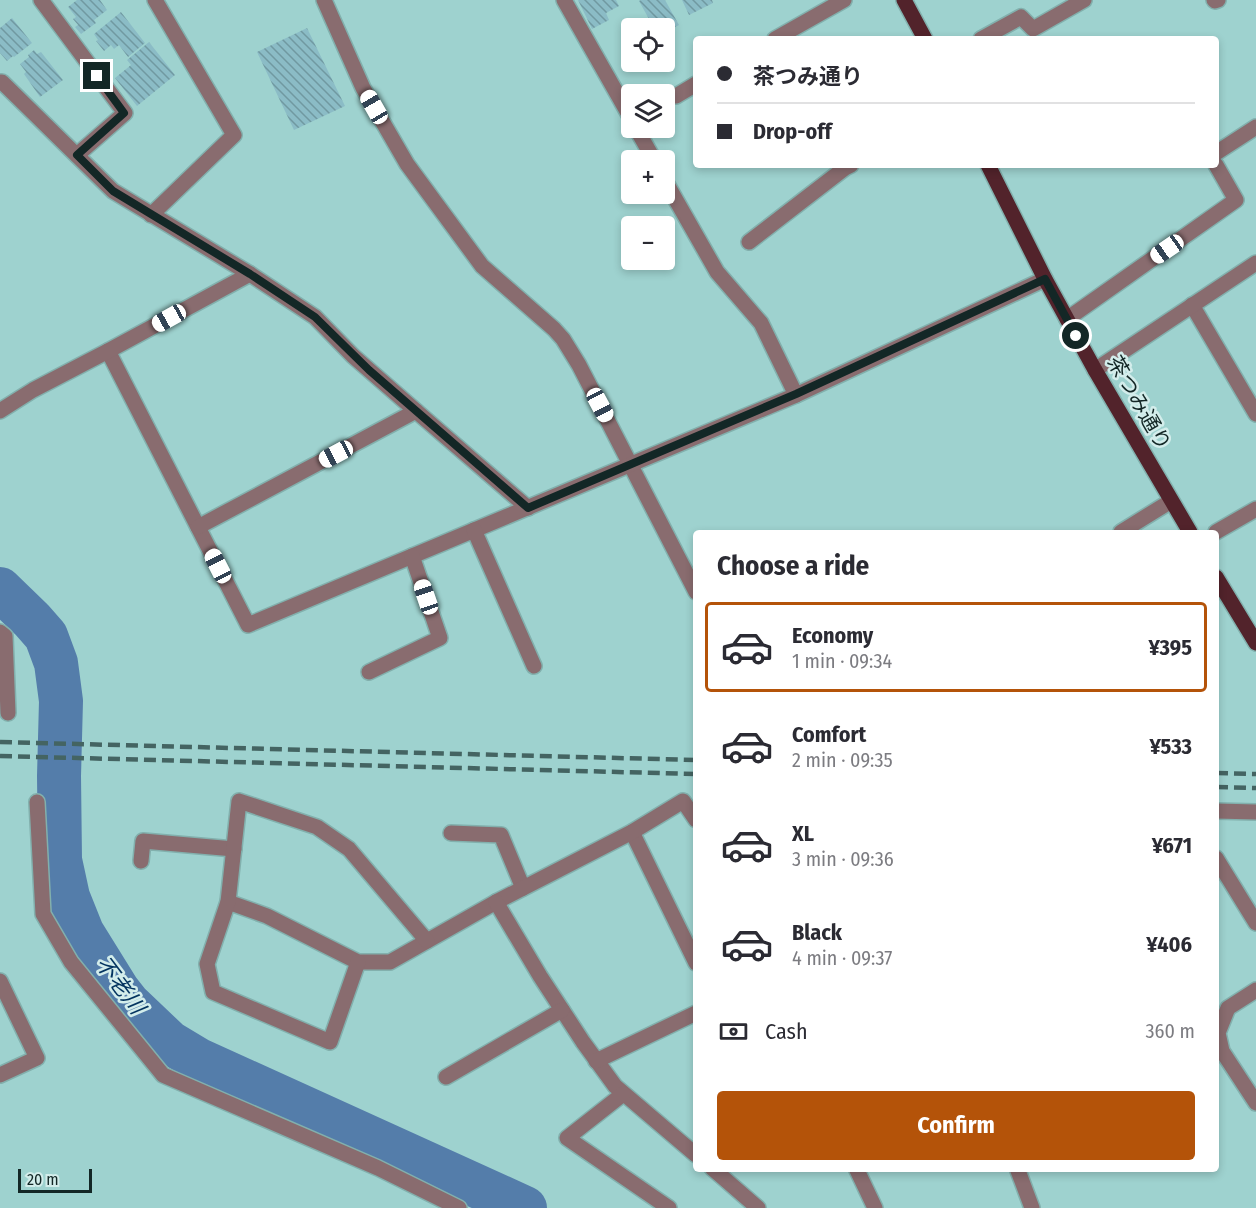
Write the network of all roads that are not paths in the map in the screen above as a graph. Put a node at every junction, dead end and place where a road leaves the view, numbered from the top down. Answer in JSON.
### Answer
{"nodes":[{"id":1,"x":41,"y":0,"type":"edge"},
{"id":2,"x":155,"y":0,"type":"edge"},
{"id":3,"x":324,"y":0,"type":"edge"},
{"id":4,"x":564,"y":0,"type":"edge"},
{"id":5,"x":844,"y":0,"type":"edge"},
{"id":6,"x":904,"y":0,"type":"edge"},
{"id":7,"x":1084,"y":0,"type":"edge"},
{"id":8,"x":780,"y":36,"type":"edge"},
{"id":9,"x":922,"y":36,"type":"edge"},
{"id":10,"x":986,"y":36,"type":"edge"},
{"id":11,"x":0,"y":82,"type":"edge"},
{"id":12,"x":693,"y":86,"type":"edge"},
{"id":13,"x":676,"y":96,"type":"dead end"},
{"id":14,"x":621,"y":101,"type":"edge"},
{"id":15,"x":1256,"y":127,"type":"edge"},
{"id":16,"x":1219,"y":151,"type":"edge"},
{"id":17,"x":77,"y":155,"type":"junction"},
{"id":18,"x":845,"y":168,"type":"edge"},
{"id":19,"x":990,"y":168,"type":"edge"},
{"id":20,"x":1218,"y":168,"type":"edge"},
{"id":21,"x":675,"y":198,"type":"edge"},
{"id":22,"x":151,"y":214,"type":"junction"},
{"id":23,"x":749,"y":242,"type":"dead end"},
{"id":24,"x":1256,"y":263,"type":"edge"},
{"id":25,"x":250,"y":274,"type":"junction"},
{"id":26,"x":1045,"y":279,"type":"junction"},
{"id":27,"x":1192,"y":305,"type":"junction"},
{"id":28,"x":1066,"y":319,"type":"junction"},
{"id":29,"x":108,"y":351,"type":"junction"},
{"id":30,"x":1095,"y":370,"type":"junction"},
{"id":31,"x":1250,"y":388,"type":"edge"},
{"id":32,"x":796,"y":394,"type":"junction"},
{"id":33,"x":0,"y":411,"type":"edge"},
{"id":34,"x":416,"y":411,"type":"junction"},
{"id":35,"x":1256,"y":414,"type":"edge"},
{"id":36,"x":631,"y":464,"type":"junction"},
{"id":37,"x":1171,"y":501,"type":"junction"},
{"id":38,"x":528,"y":508,"type":"junction"},
{"id":39,"x":1256,"y":509,"type":"edge"},
{"id":40,"x":198,"y":527,"type":"junction"},
{"id":41,"x":474,"y":530,"type":"junction"},
{"id":42,"x":1124,"y":530,"type":"edge"},
{"id":43,"x":1189,"y":530,"type":"edge"},
{"id":44,"x":1219,"y":530,"type":"edge"},
{"id":45,"x":412,"y":556,"type":"junction"},
{"id":46,"x":1219,"y":582,"type":"edge"},
{"id":47,"x":693,"y":586,"type":"edge"},
{"id":48,"x":0,"y":632,"type":"edge"},
{"id":49,"x":1256,"y":643,"type":"edge"},
{"id":50,"x":534,"y":666,"type":"dead end"},
{"id":51,"x":369,"y":672,"type":"dead end"},
{"id":52,"x":8,"y":713,"type":"dead end"},
{"id":53,"x":38,"y":802,"type":"dead end"},
{"id":54,"x":1219,"y":811,"type":"edge"},
{"id":55,"x":1256,"y":812,"type":"edge"},
{"id":56,"x":693,"y":816,"type":"edge"},
{"id":57,"x":632,"y":831,"type":"junction"},
{"id":58,"x":451,"y":833,"type":"dead end"},
{"id":59,"x":234,"y":849,"type":"junction"},
{"id":60,"x":141,"y":861,"type":"dead end"},
{"id":61,"x":1219,"y":863,"type":"edge"},
{"id":62,"x":524,"y":888,"type":"junction"},
{"id":63,"x":228,"y":902,"type":"junction"},
{"id":64,"x":496,"y":902,"type":"junction"},
{"id":65,"x":1256,"y":923,"type":"edge"},
{"id":66,"x":427,"y":941,"type":"junction"},
{"id":67,"x":693,"y":957,"type":"edge"},
{"id":68,"x":358,"y":962,"type":"junction"},
{"id":69,"x":0,"y":981,"type":"edge"},
{"id":70,"x":1256,"y":990,"type":"edge"},
{"id":71,"x":562,"y":1010,"type":"junction"},
{"id":72,"x":693,"y":1013,"type":"edge"},
{"id":73,"x":1219,"y":1030,"type":"edge"},
{"id":74,"x":1219,"y":1038,"type":"edge"},
{"id":75,"x":596,"y":1061,"type":"junction"},
{"id":76,"x":0,"y":1075,"type":"edge"},
{"id":77,"x":446,"y":1077,"type":"dead end"},
{"id":78,"x":623,"y":1094,"type":"junction"},
{"id":79,"x":1256,"y":1103,"type":"edge"},
{"id":80,"x":693,"y":1152,"type":"edge"},
{"id":81,"x":717,"y":1172,"type":"edge"},
{"id":82,"x":858,"y":1172,"type":"edge"},
{"id":83,"x":1018,"y":1172,"type":"edge"},
{"id":84,"x":459,"y":1208,"type":"edge"},
{"id":85,"x":669,"y":1208,"type":"edge"},
{"id":86,"x":758,"y":1208,"type":"edge"},
{"id":87,"x":875,"y":1208,"type":"edge"},
{"id":88,"x":1032,"y":1208,"type":"edge"}],
"edges":[{"from":1,"to":17,"type":"street"},
{"from":2,"to":22,"type":"street"},
{"from":3,"to":36,"type":"street"},
{"from":4,"to":14,"type":"street"},
{"from":5,"to":8,"type":"street"},
{"from":6,"to":9,"type":"main road"},
{"from":7,"to":10,"type":"street"},
{"from":11,"to":17,"type":"street"},
{"from":12,"to":13,"type":"street"},
{"from":15,"to":16,"type":"street"},
{"from":17,"to":22,"type":"street"},
{"from":18,"to":23,"type":"street"},
{"from":19,"to":26,"type":"main road","name":"茶つみ通り"},
{"from":20,"to":28,"type":"street"},
{"from":21,"to":32,"type":"street"},
{"from":22,"to":25,"type":"street"},
{"from":24,"to":27,"type":"street"},
{"from":25,"to":29,"type":"street"},
{"from":25,"to":34,"type":"street"},
{"from":26,"to":28,"type":"main road","name":"茶つみ通り"},
{"from":26,"to":32,"type":"street"},
{"from":27,"to":30,"type":"street"},
{"from":27,"to":31,"type":"street"},
{"from":28,"to":30,"type":"main road","name":"茶つみ通り"},
{"from":29,"to":33,"type":"street"},
{"from":29,"to":40,"type":"street"},
{"from":30,"to":37,"type":"main road","name":"茶つみ通り"},
{"from":31,"to":35,"type":"street"},
{"from":32,"to":36,"type":"street"},
{"from":34,"to":38,"type":"street"},
{"from":34,"to":40,"type":"street"},
{"from":36,"to":38,"type":"street"},
{"from":36,"to":47,"type":"street"},
{"from":37,"to":42,"type":"street"},
{"from":37,"to":43,"type":"main road","name":"茶つみ通り"},
{"from":38,"to":41,"type":"street"},
{"from":39,"to":44,"type":"street"},
{"from":40,"to":45,"type":"street"},
{"from":41,"to":45,"type":"street"},
{"from":41,"to":50,"type":"street"},
{"from":45,"to":51,"type":"street"},
{"from":46,"to":49,"type":"main road"},
{"from":48,"to":52,"type":"street"},
{"from":53,"to":84,"type":"street"},
{"from":54,"to":55,"type":"street"},
{"from":56,"to":57,"type":"street"},
{"from":57,"to":62,"type":"street"},
{"from":57,"to":67,"type":"street"},
{"from":58,"to":62,"type":"street"},
{"from":59,"to":60,"type":"street"},
{"from":59,"to":63,"type":"street"},
{"from":59,"to":66,"type":"street"},
{"from":61,"to":65,"type":"street"},
{"from":62,"to":64,"type":"street"},
{"from":63,"to":68,"type":"street"},
{"from":63,"to":68,"type":"street"},
{"from":64,"to":66,"type":"street"},
{"from":64,"to":71,"type":"street"},
{"from":66,"to":68,"type":"street"},
{"from":69,"to":76,"type":"street"},
{"from":70,"to":73,"type":"street"},
{"from":71,"to":75,"type":"street"},
{"from":71,"to":77,"type":"street"},
{"from":72,"to":75,"type":"street"},
{"from":74,"to":79,"type":"street"},
{"from":75,"to":78,"type":"street"},
{"from":78,"to":80,"type":"street"},
{"from":78,"to":85,"type":"street"},
{"from":81,"to":86,"type":"street"},
{"from":82,"to":87,"type":"street"},
{"from":83,"to":88,"type":"street"}]}
